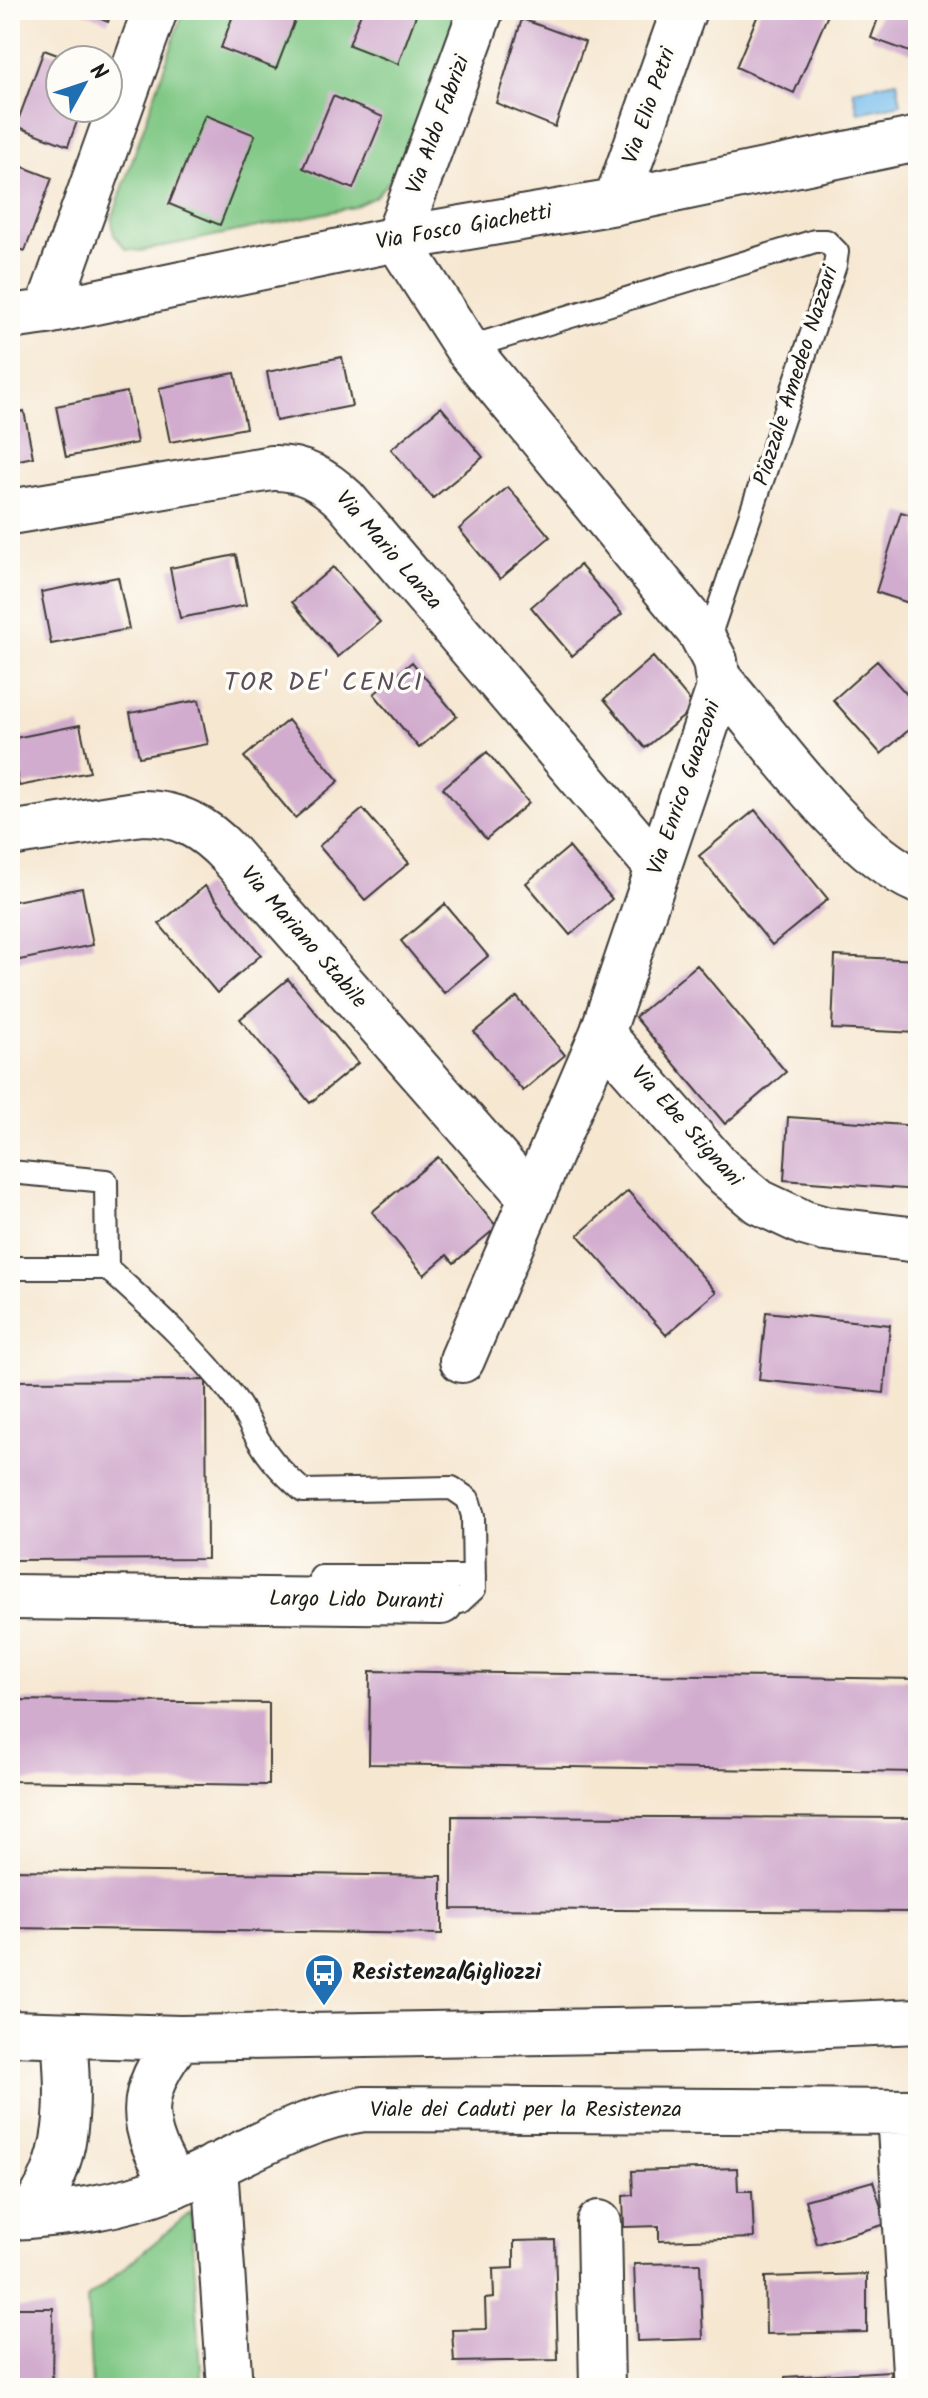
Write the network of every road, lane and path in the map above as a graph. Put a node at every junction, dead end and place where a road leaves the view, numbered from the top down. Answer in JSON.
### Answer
{"nodes":[{"id":1,"x":155,"y":10,"type":"edge"},
{"id":2,"x":481,"y":10,"type":"edge"},
{"id":3,"x":684,"y":10,"type":"edge"},
{"id":4,"x":918,"y":139,"type":"edge"},
{"id":5,"x":616,"y":202,"type":"junction"},
{"id":6,"x":397,"y":239,"type":"junction"},
{"id":7,"x":28,"y":314,"type":"edge"},
{"id":8,"x":467,"y":348,"type":"junction"},
{"id":9,"x":10,"y":512,"type":"edge"},
{"id":10,"x":713,"y":661,"type":"junction"},
{"id":11,"x":10,"y":834,"type":"edge"},
{"id":12,"x":657,"y":867,"type":"junction"},
{"id":13,"x":918,"y":881,"type":"edge"},
{"id":14,"x":602,"y":1034,"type":"junction"},
{"id":15,"x":10,"y":1172,"type":"edge"},
{"id":16,"x":531,"y":1198,"type":"junction"},
{"id":17,"x":918,"y":1240,"type":"edge"},
{"id":18,"x":10,"y":1268,"type":"edge"},
{"id":19,"x":107,"y":1268,"type":"junction"},
{"id":20,"x":462,"y":1360,"type":"dead end"},
{"id":21,"x":321,"y":1577,"type":"dead end"},
{"id":22,"x":457,"y":1590,"type":"junction"},
{"id":23,"x":10,"y":1597,"type":"edge"},
{"id":24,"x":918,"y":2021,"type":"edge"},
{"id":25,"x":10,"y":2033,"type":"edge"},
{"id":26,"x":64,"y":2035,"type":"junction"},
{"id":27,"x":180,"y":2038,"type":"junction"},
{"id":28,"x":909,"y":2113,"type":"edge"},
{"id":29,"x":215,"y":2166,"type":"junction"},
{"id":30,"x":175,"y":2185,"type":"junction"},
{"id":31,"x":19,"y":2216,"type":"edge"},
{"id":32,"x":599,"y":2223,"type":"dead end"},
{"id":33,"x":229,"y":2375,"type":"edge"},
{"id":34,"x":602,"y":2388,"type":"edge"},
{"id":35,"x":916,"y":2388,"type":"edge"}],
"edges":[{"from":1,"to":7,"type":"street"},
{"from":2,"to":6,"type":"street","name":"Via Aldo Fabrizi"},
{"from":3,"to":5,"type":"street","name":"Via Elio Petri"},
{"from":4,"to":5,"type":"street","name":"Via Fosco Giachetti"},
{"from":5,"to":6,"type":"street","name":"Via Fosco Giachetti"},
{"from":6,"to":7,"type":"street","name":"Via Fosco Giachetti"},
{"from":6,"to":8,"type":"street"},
{"from":8,"to":10,"type":"street"},
{"from":8,"to":10,"type":"lane","name":"Piazzale Amedeo Nazzari"},
{"from":9,"to":12,"type":"street","name":"Via Mario Lanza"},
{"from":10,"to":12,"type":"street","name":"Via Enrico Guazzoni"},
{"from":10,"to":13,"type":"street"},
{"from":11,"to":16,"type":"street","name":"Via Mariano Stabile"},
{"from":12,"to":14,"type":"street","name":"Via Enrico Guazzoni"},
{"from":14,"to":16,"type":"street","name":"Via Enrico Guazzoni"},
{"from":14,"to":17,"type":"street","name":"Via Ebe Stignani"},
{"from":15,"to":19,"type":"lane"},
{"from":16,"to":20,"type":"street","name":"Via Enrico Guazzoni"},
{"from":18,"to":19,"type":"lane"},
{"from":19,"to":22,"type":"lane"},
{"from":21,"to":22,"type":"lane"},
{"from":22,"to":23,"type":"street","name":"Largo Lido Duranti"},
{"from":24,"to":27,"type":"street"},
{"from":25,"to":26,"type":"street"},
{"from":26,"to":27,"type":"street"},
{"from":26,"to":31,"type":"street"},
{"from":27,"to":30,"type":"street"},
{"from":28,"to":29,"type":"street","name":"Viale dei Caduti per la Resistenza"},
{"from":28,"to":35,"type":"street"},
{"from":29,"to":30,"type":"street","name":"Viale dei Caduti per la Resistenza"},
{"from":29,"to":33,"type":"street"},
{"from":30,"to":31,"type":"street","name":"Viale dei Caduti per la Resistenza"},
{"from":32,"to":34,"type":"street"}]}
